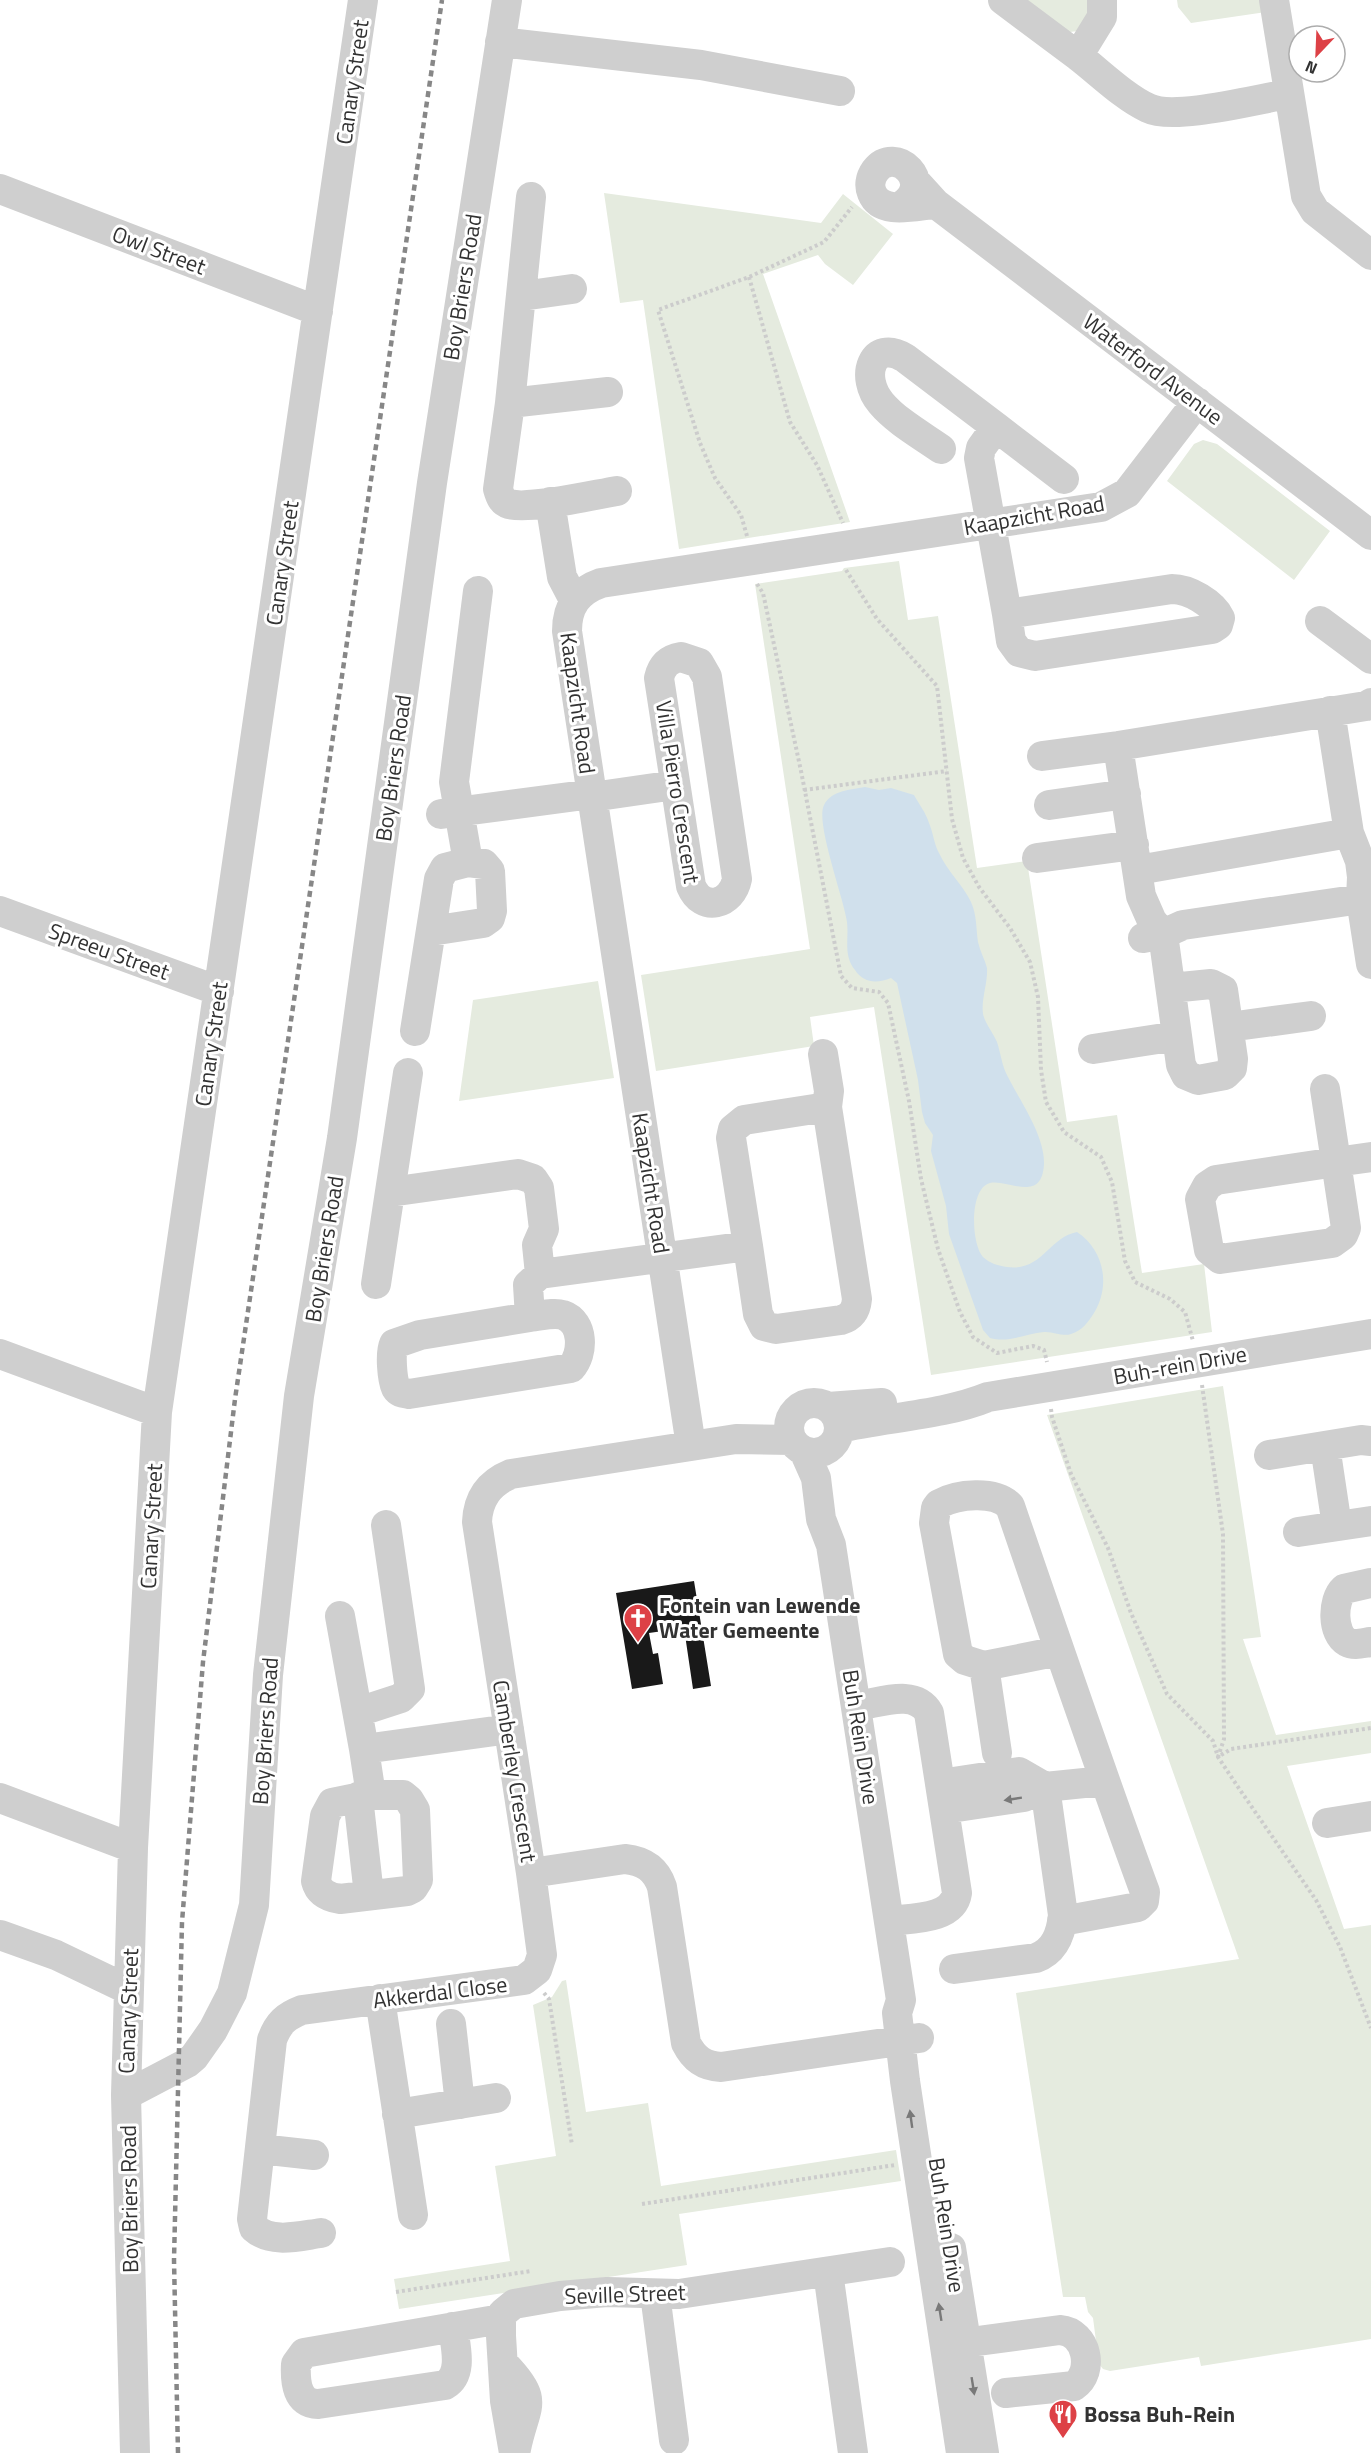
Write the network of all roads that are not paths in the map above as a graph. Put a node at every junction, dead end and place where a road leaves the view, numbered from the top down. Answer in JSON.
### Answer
{"nodes":[{"id":1,"x":507,"y":0,"type":"edge"},
{"id":2,"x":1003,"y":0,"type":"edge"},
{"id":3,"x":1102,"y":0,"type":"edge"},
{"id":4,"x":1274,"y":0,"type":"edge"},
{"id":5,"x":360,"y":1,"type":"edge"},
{"id":6,"x":501,"y":42,"type":"junction"},
{"id":7,"x":1078,"y":56,"type":"junction"},
{"id":8,"x":840,"y":91,"type":"dead end"},
{"id":9,"x":1288,"y":94,"type":"junction"},
{"id":10,"x":0,"y":189,"type":"edge"},
{"id":11,"x":908,"y":194,"type":"dead end"},
{"id":12,"x":531,"y":197,"type":"dead end"},
{"id":13,"x":1371,"y":255,"type":"edge"},
{"id":14,"x":572,"y":289,"type":"dead end"},
{"id":15,"x":522,"y":296,"type":"junction"},
{"id":16,"x":318,"y":311,"type":"junction"},
{"id":17,"x":608,"y":392,"type":"dead end"},
{"id":18,"x":1197,"y":402,"type":"junction"},
{"id":19,"x":510,"y":403,"type":"junction"},
{"id":20,"x":996,"y":427,"type":"junction"},
{"id":21,"x":941,"y":449,"type":"dead end"},
{"id":22,"x":1064,"y":479,"type":"dead end"},
{"id":23,"x":616,"y":491,"type":"dead end"},
{"id":24,"x":550,"y":502,"type":"junction"},
{"id":25,"x":992,"y":523,"type":"junction"},
{"id":26,"x":1371,"y":535,"type":"edge"},
{"id":27,"x":478,"y":591,"type":"dead end"},
{"id":28,"x":574,"y":600,"type":"junction"},
{"id":29,"x":1007,"y":614,"type":"junction"},
{"id":30,"x":1320,"y":621,"type":"dead end"},
{"id":31,"x":1371,"y":659,"type":"edge"},
{"id":32,"x":1371,"y":703,"type":"edge"},
{"id":33,"x":1330,"y":711,"type":"junction"},
{"id":34,"x":1118,"y":746,"type":"junction"},
{"id":35,"x":1042,"y":756,"type":"dead end"},
{"id":36,"x":675,"y":785,"type":"junction"},
{"id":37,"x":1126,"y":794,"type":"junction"},
{"id":38,"x":592,"y":796,"type":"junction"},
{"id":39,"x":1049,"y":805,"type":"dead end"},
{"id":40,"x":450,"y":813,"type":"junction"},
{"id":41,"x":1349,"y":833,"type":"junction"},
{"id":42,"x":1037,"y":858,"type":"dead end"},
{"id":43,"x":1136,"y":858,"type":"junction"},
{"id":44,"x":468,"y":862,"type":"junction"},
{"id":45,"x":1361,"y":899,"type":"junction"},
{"id":46,"x":0,"y":911,"type":"edge"},
{"id":47,"x":431,"y":931,"type":"junction"},
{"id":48,"x":1152,"y":936,"type":"junction"},
{"id":49,"x":1371,"y":964,"type":"edge"},
{"id":50,"x":1171,"y":988,"type":"junction"},
{"id":51,"x":219,"y":991,"type":"junction"},
{"id":52,"x":1311,"y":1016,"type":"dead end"},
{"id":53,"x":1229,"y":1028,"type":"junction"},
{"id":54,"x":416,"y":1031,"type":"dead end"},
{"id":55,"x":1177,"y":1036,"type":"junction"},
{"id":56,"x":1093,"y":1049,"type":"dead end"},
{"id":57,"x":823,"y":1054,"type":"dead end"},
{"id":58,"x":408,"y":1073,"type":"dead end"},
{"id":59,"x":1325,"y":1089,"type":"dead end"},
{"id":60,"x":827,"y":1107,"type":"junction"},
{"id":61,"x":1371,"y":1157,"type":"edge"},
{"id":62,"x":1336,"y":1162,"type":"junction"},
{"id":63,"x":390,"y":1192,"type":"junction"},
{"id":64,"x":747,"y":1246,"type":"junction"},
{"id":65,"x":662,"y":1257,"type":"junction"},
{"id":66,"x":540,"y":1274,"type":"junction"},
{"id":67,"x":376,"y":1284,"type":"dead end"},
{"id":68,"x":530,"y":1317,"type":"junction"},
{"id":69,"x":1371,"y":1334,"type":"edge"},
{"id":70,"x":0,"y":1354,"type":"edge"},
{"id":71,"x":157,"y":1412,"type":"junction"},
{"id":72,"x":833,"y":1426,"type":"junction"},
{"id":73,"x":796,"y":1436,"type":"junction"},
{"id":74,"x":1371,"y":1442,"type":"edge"},
{"id":75,"x":691,"y":1446,"type":"junction"},
{"id":76,"x":1325,"y":1446,"type":"junction"},
{"id":77,"x":1269,"y":1455,"type":"dead end"},
{"id":78,"x":1371,"y":1521,"type":"edge"},
{"id":79,"x":386,"y":1525,"type":"dead end"},
{"id":80,"x":1336,"y":1526,"type":"junction"},
{"id":81,"x":1298,"y":1532,"type":"dead end"},
{"id":82,"x":831,"y":1545,"type":"junction"},
{"id":83,"x":1371,"y":1582,"type":"edge"},
{"id":84,"x":340,"y":1616,"type":"dead end"},
{"id":85,"x":1371,"y":1642,"type":"edge"},
{"id":86,"x":1059,"y":1651,"type":"junction"},
{"id":87,"x":984,"y":1666,"type":"junction"},
{"id":88,"x":856,"y":1706,"type":"junction"},
{"id":89,"x":358,"y":1712,"type":"junction"},
{"id":90,"x":509,"y":1729,"type":"junction"},
{"id":91,"x":364,"y":1749,"type":"junction"},
{"id":92,"x":997,"y":1753,"type":"dead end"},
{"id":93,"x":1104,"y":1781,"type":"junction"},
{"id":94,"x":1045,"y":1787,"type":"junction"},
{"id":95,"x":364,"y":1796,"type":"junction"},
{"id":96,"x":942,"y":1797,"type":"junction"},
{"id":97,"x":0,"y":1798,"type":"edge"},
{"id":98,"x":1371,"y":1816,"type":"edge"},
{"id":99,"x":1327,"y":1823,"type":"dead end"},
{"id":100,"x":134,"y":1848,"type":"junction"},
{"id":101,"x":531,"y":1873,"type":"junction"},
{"id":102,"x":369,"y":1895,"type":"junction"},
{"id":103,"x":889,"y":1921,"type":"junction"},
{"id":104,"x":1062,"y":1921,"type":"junction"},
{"id":105,"x":0,"y":1935,"type":"edge"},
{"id":106,"x":954,"y":1969,"type":"dead end"},
{"id":107,"x":129,"y":1990,"type":"junction"},
{"id":108,"x":380,"y":1999,"type":"junction"},
{"id":109,"x":451,"y":2024,"type":"dead end"},
{"id":110,"x":909,"y":2039,"type":"junction"},
{"id":111,"x":126,"y":2095,"type":"junction"},
{"id":112,"x":496,"y":2098,"type":"dead end"},
{"id":113,"x":460,"y":2104,"type":"junction"},
{"id":114,"x":397,"y":2114,"type":"junction"},
{"id":115,"x":260,"y":2149,"type":"junction"},
{"id":116,"x":314,"y":2155,"type":"dead end"},
{"id":117,"x":931,"y":2190,"type":"junction"},
{"id":118,"x":412,"y":2216,"type":"dead end"},
{"id":119,"x":321,"y":2233,"type":"dead end"},
{"id":120,"x":890,"y":2262,"type":"dead end"},
{"id":121,"x":828,"y":2272,"type":"junction"},
{"id":122,"x":655,"y":2294,"type":"junction"},
{"id":123,"x":501,"y":2319,"type":"junction"},
{"id":124,"x":453,"y":2327,"type":"junction"},
{"id":125,"x":956,"y":2344,"type":"junction"},
{"id":126,"x":1006,"y":2393,"type":"dead end"},
{"id":127,"x":674,"y":2440,"type":"dead end"},
{"id":128,"x":135,"y":2453,"type":"edge"},
{"id":129,"x":514,"y":2453,"type":"edge"},
{"id":130,"x":853,"y":2453,"type":"edge"},
{"id":131,"x":961,"y":2453,"type":"edge"},
{"id":132,"x":984,"y":2453,"type":"edge"}],
"edges":[{"from":1,"to":6,"type":"street","name":"Boy Briers Road"},
{"from":2,"to":7,"type":"street"},
{"from":3,"to":7,"type":"street"},
{"from":4,"to":9,"type":"street"},
{"from":5,"to":16,"type":"street","name":"Canary Street"},
{"from":6,"to":8,"type":"street"},
{"from":6,"to":111,"type":"street","name":"Boy Briers Road"},
{"from":7,"to":9,"type":"street"},
{"from":9,"to":13,"type":"street"},
{"from":10,"to":16,"type":"street","name":"Owl Street"},
{"from":11,"to":18,"type":"street","name":"Waterford Avenue"},
{"from":12,"to":15,"type":"street"},
{"from":14,"to":15,"type":"street"},
{"from":15,"to":19,"type":"street"},
{"from":16,"to":51,"type":"street","name":"Canary Street"},
{"from":17,"to":19,"type":"street"},
{"from":18,"to":25,"type":"street","name":"Kaapzicht Road"},
{"from":18,"to":26,"type":"street","name":"Waterford Avenue"},
{"from":19,"to":24,"type":"street"},
{"from":20,"to":21,"type":"street"},
{"from":20,"to":22,"type":"street"},
{"from":20,"to":25,"type":"street"},
{"from":23,"to":24,"type":"street"},
{"from":24,"to":28,"type":"street"},
{"from":25,"to":28,"type":"street","name":"Kaapzicht Road"},
{"from":25,"to":29,"type":"street"},
{"from":27,"to":40,"type":"street"},
{"from":28,"to":38,"type":"street","name":"Kaapzicht Road"},
{"from":29,"to":29,"type":"street"},
{"from":30,"to":31,"type":"street"},
{"from":32,"to":33,"type":"street"},
{"from":33,"to":34,"type":"street"},
{"from":33,"to":41,"type":"street"},
{"from":34,"to":35,"type":"street"},
{"from":34,"to":37,"type":"street"},
{"from":36,"to":36,"type":"street","name":"Villa Pierro Crescent"},
{"from":36,"to":38,"type":"street"},
{"from":37,"to":39,"type":"street"},
{"from":37,"to":43,"type":"street"},
{"from":38,"to":40,"type":"street"},
{"from":38,"to":65,"type":"street","name":"Kaapzicht Road"},
{"from":40,"to":44,"type":"street"},
{"from":41,"to":43,"type":"street"},
{"from":41,"to":45,"type":"street"},
{"from":42,"to":43,"type":"street"},
{"from":43,"to":48,"type":"street"},
{"from":44,"to":47,"type":"street"},
{"from":44,"to":47,"type":"street"},
{"from":45,"to":48,"type":"street"},
{"from":45,"to":49,"type":"street"},
{"from":46,"to":51,"type":"street","name":"Spreeu Street"},
{"from":47,"to":54,"type":"street"},
{"from":48,"to":50,"type":"street"},
{"from":50,"to":53,"type":"street"},
{"from":50,"to":55,"type":"street"},
{"from":51,"to":71,"type":"street","name":"Canary Street"},
{"from":52,"to":53,"type":"street"},
{"from":53,"to":55,"type":"street"},
{"from":55,"to":56,"type":"street"},
{"from":57,"to":60,"type":"street"},
{"from":58,"to":63,"type":"street"},
{"from":59,"to":62,"type":"street"},
{"from":60,"to":64,"type":"street"},
{"from":60,"to":64,"type":"street"},
{"from":61,"to":62,"type":"street"},
{"from":62,"to":62,"type":"street"},
{"from":63,"to":66,"type":"street"},
{"from":63,"to":67,"type":"street"},
{"from":64,"to":65,"type":"street"},
{"from":65,"to":66,"type":"street"},
{"from":65,"to":75,"type":"street","name":"Kaapzicht Road"},
{"from":66,"to":68,"type":"street"},
{"from":68,"to":68,"type":"street"},
{"from":69,"to":72,"type":"street","name":"Buh-rein Drive"},
{"from":70,"to":71,"type":"street"},
{"from":71,"to":100,"type":"street","name":"Canary Street"},
{"from":72,"to":73,"type":"street"},
{"from":72,"to":73,"type":"street"},
{"from":72,"to":82,"type":"street","name":"Buh Rein Drive"},
{"from":73,"to":75,"type":"street","name":"Camberley Crescent"},
{"from":73,"to":82,"type":"street","name":"Buh Rein Drive"},
{"from":74,"to":76,"type":"street"},
{"from":75,"to":90,"type":"street","name":"Camberley Crescent"},
{"from":76,"to":77,"type":"street"},
{"from":76,"to":80,"type":"street"},
{"from":78,"to":80,"type":"street"},
{"from":79,"to":89,"type":"street"},
{"from":80,"to":81,"type":"street"},
{"from":82,"to":88,"type":"street","name":"Buh Rein Drive"},
{"from":83,"to":85,"type":"street"},
{"from":84,"to":89,"type":"street"},
{"from":86,"to":87,"type":"street"},
{"from":86,"to":87,"type":"street"},
{"from":86,"to":93,"type":"street"},
{"from":87,"to":92,"type":"street"},
{"from":88,"to":96,"type":"street"},
{"from":88,"to":103,"type":"street","name":"Buh Rein Drive"},
{"from":89,"to":91,"type":"street"},
{"from":90,"to":91,"type":"street"},
{"from":90,"to":101,"type":"street","name":"Camberley Crescent"},
{"from":91,"to":95,"type":"street"},
{"from":93,"to":94,"type":"street"},
{"from":93,"to":104,"type":"street"},
{"from":94,"to":96,"type":"street"},
{"from":94,"to":104,"type":"street"},
{"from":95,"to":102,"type":"street"},
{"from":95,"to":102,"type":"street"},
{"from":95,"to":102,"type":"street"},
{"from":96,"to":103,"type":"street"},
{"from":97,"to":100,"type":"street"},
{"from":98,"to":99,"type":"street"},
{"from":100,"to":107,"type":"street","name":"Canary Street"},
{"from":101,"to":108,"type":"street","name":"Akkerdal Close"},
{"from":101,"to":110,"type":"street","name":"Camberley Crescent"},
{"from":103,"to":110,"type":"street","name":"Buh Rein Drive"},
{"from":104,"to":106,"type":"street"},
{"from":105,"to":107,"type":"street"},
{"from":107,"to":111,"type":"street","name":"Canary Street"},
{"from":108,"to":114,"type":"street"},
{"from":108,"to":115,"type":"street","name":"Akkerdal Close"},
{"from":109,"to":113,"type":"street"},
{"from":110,"to":117,"type":"street","name":"Buh Rein Drive"},
{"from":117,"to":110,"type":"street","name":"Buh Rein Drive","one_way":true},
{"from":111,"to":128,"type":"street","name":"Boy Briers Road"},
{"from":112,"to":113,"type":"street"},
{"from":113,"to":114,"type":"street"},
{"from":114,"to":118,"type":"street"},
{"from":115,"to":116,"type":"street"},
{"from":115,"to":119,"type":"street","name":"Akkerdal Close"},
{"from":117,"to":125,"type":"street","name":"Buh Rein Drive"},
{"from":120,"to":121,"type":"street","name":"Seville Street"},
{"from":121,"to":122,"type":"street","name":"Seville Street"},
{"from":121,"to":130,"type":"street"},
{"from":122,"to":123,"type":"street","name":"Seville Street"},
{"from":122,"to":127,"type":"street"},
{"from":123,"to":124,"type":"street"},
{"from":123,"to":129,"type":"street"},
{"from":124,"to":124,"type":"street"},
{"from":125,"to":126,"type":"street"},
{"from":125,"to":131,"type":"street","name":"Buh Rein Drive"},
{"from":125,"to":132,"type":"street","name":"Buh Rein Drive","one_way":true}]}
